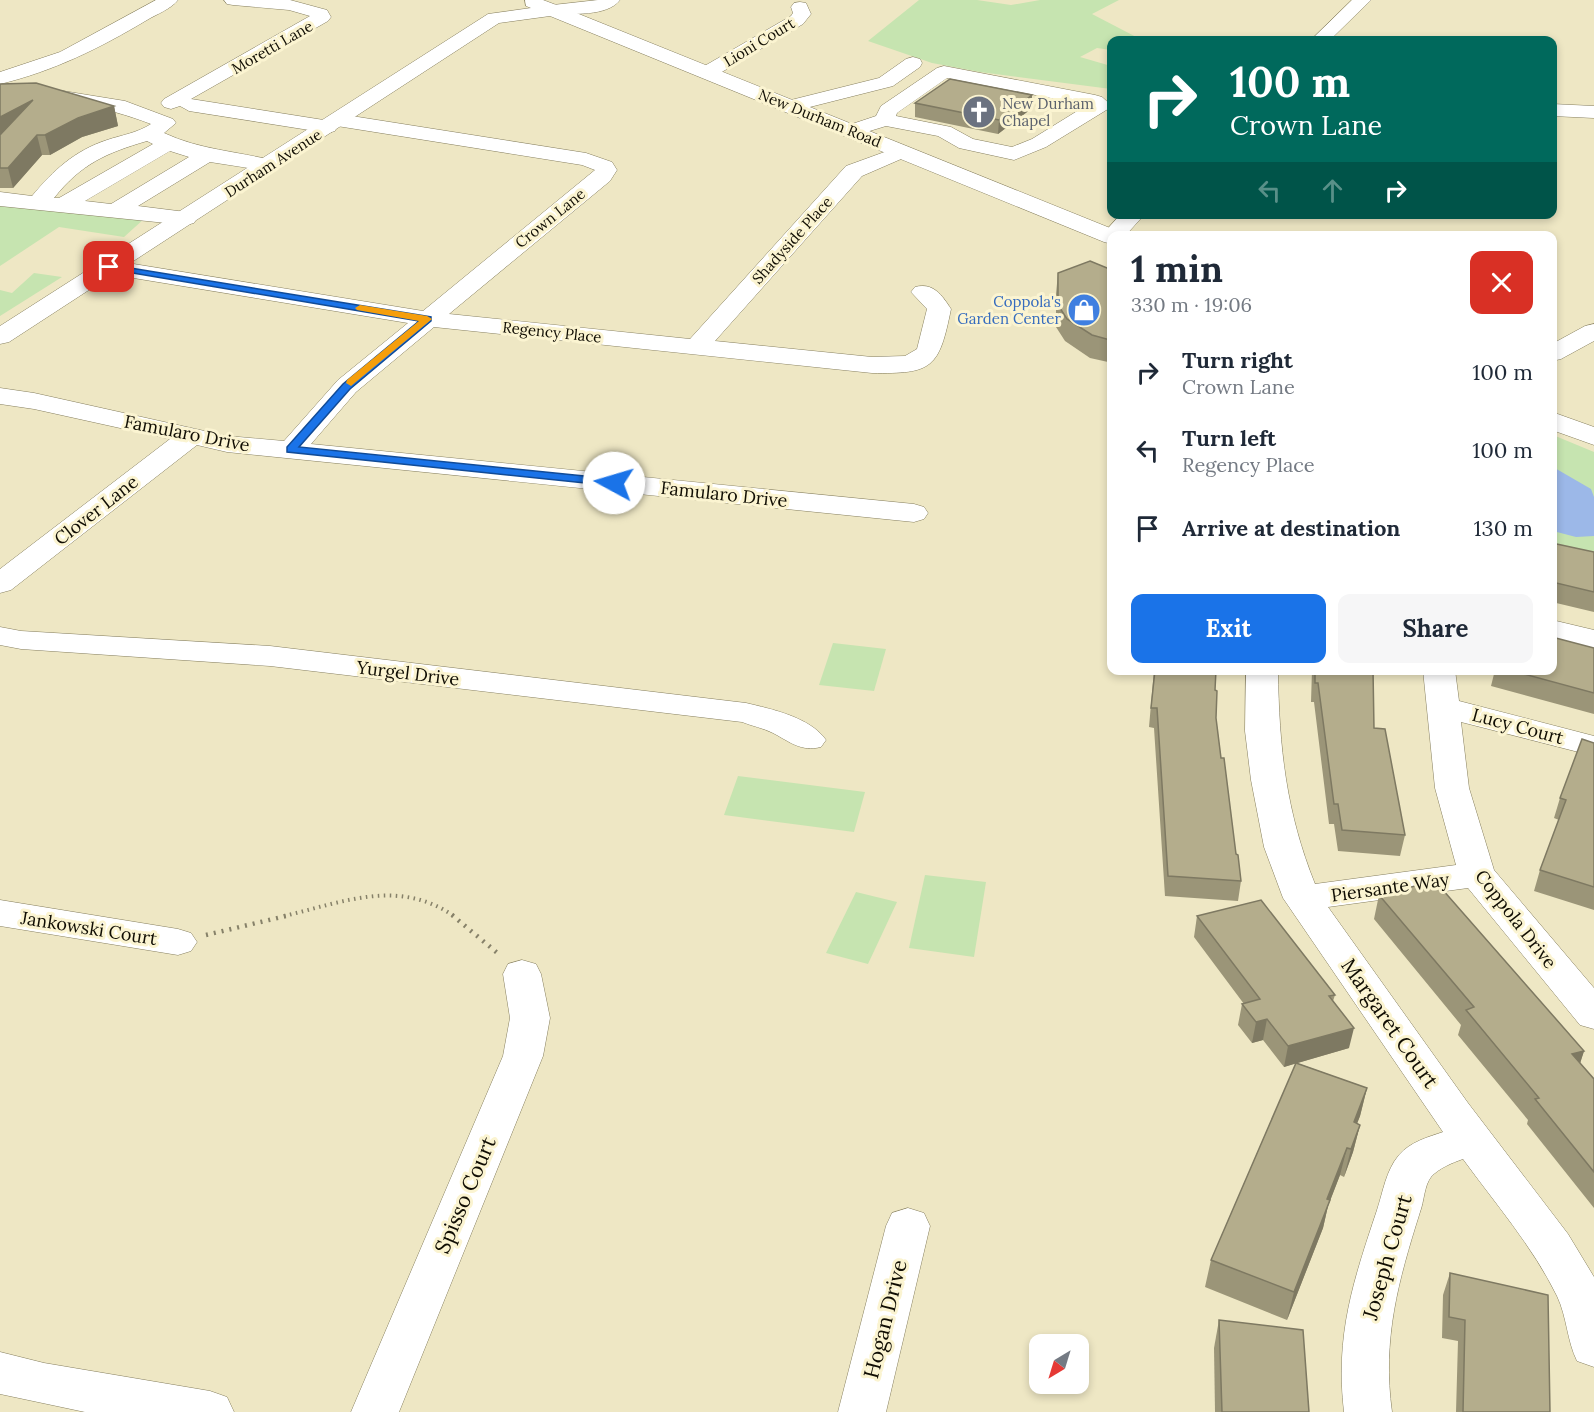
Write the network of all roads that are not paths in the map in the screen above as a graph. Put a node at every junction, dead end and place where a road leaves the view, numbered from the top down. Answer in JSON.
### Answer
{"nodes":[{"id":1,"x":170,"y":0,"type":"edge"},
{"id":2,"x":232,"y":0,"type":"edge"},
{"id":3,"x":528,"y":0,"type":"edge"},
{"id":4,"x":611,"y":0,"type":"edge"},
{"id":5,"x":1362,"y":0,"type":"edge"},
{"id":6,"x":800,"y":7,"type":"dead end"},
{"id":7,"x":553,"y":10,"type":"junction"},
{"id":8,"x":1324,"y":36,"type":"edge"},
{"id":9,"x":913,"y":63,"type":"dead end"},
{"id":10,"x":708,"y":72,"type":"junction"},
{"id":11,"x":0,"y":78,"type":"edge"},
{"id":12,"x":889,"y":81,"type":"junction"},
{"id":13,"x":921,"y":87,"type":"junction"},
{"id":14,"x":0,"y":95,"type":"edge"},
{"id":15,"x":790,"y":106,"type":"junction"},
{"id":16,"x":1557,"y":110,"type":"edge"},
{"id":17,"x":1594,"y":112,"type":"edge"},
{"id":18,"x":885,"y":120,"type":"junction"},
{"id":19,"x":333,"y":124,"type":"junction"},
{"id":20,"x":850,"y":131,"type":"junction"},
{"id":21,"x":158,"y":139,"type":"junction"},
{"id":22,"x":966,"y":144,"type":"junction"},
{"id":23,"x":901,"y":152,"type":"junction"},
{"id":24,"x":204,"y":157,"type":"junction"},
{"id":25,"x":268,"y":165,"type":"junction"},
{"id":26,"x":936,"y":166,"type":"junction"},
{"id":27,"x":0,"y":199,"type":"edge"},
{"id":28,"x":38,"y":203,"type":"junction"},
{"id":29,"x":63,"y":205,"type":"junction"},
{"id":30,"x":115,"y":211,"type":"junction"},
{"id":31,"x":186,"y":218,"type":"junction"},
{"id":32,"x":1129,"y":219,"type":"edge"},
{"id":33,"x":1116,"y":231,"type":"edge"},
{"id":34,"x":1107,"y":234,"type":"edge"},
{"id":35,"x":109,"y":267,"type":"junction"},
{"id":36,"x":923,"y":292,"type":"dead end"},
{"id":37,"x":427,"y":319,"type":"junction"},
{"id":38,"x":1594,"y":331,"type":"edge"},
{"id":39,"x":0,"y":337,"type":"edge"},
{"id":40,"x":696,"y":347,"type":"junction"},
{"id":41,"x":1557,"y":351,"type":"edge"},
{"id":42,"x":0,"y":396,"type":"edge"},
{"id":43,"x":1557,"y":422,"type":"edge"},
{"id":44,"x":192,"y":436,"type":"junction"},
{"id":45,"x":1594,"y":437,"type":"edge"},
{"id":46,"x":291,"y":450,"type":"junction"},
{"id":47,"x":914,"y":513,"type":"dead end"},
{"id":48,"x":0,"y":584,"type":"edge"},
{"id":49,"x":1557,"y":630,"type":"edge"},
{"id":50,"x":0,"y":636,"type":"edge"},
{"id":51,"x":1594,"y":640,"type":"edge"},
{"id":52,"x":1262,"y":675,"type":"edge"},
{"id":53,"x":1440,"y":675,"type":"edge"},
{"id":54,"x":1443,"y":706,"type":"junction"},
{"id":55,"x":809,"y":740,"type":"dead end"},
{"id":56,"x":1594,"y":746,"type":"edge"},
{"id":57,"x":1477,"y":874,"type":"junction"},
{"id":58,"x":1302,"y":898,"type":"junction"},
{"id":59,"x":0,"y":914,"type":"edge"},
{"id":60,"x":178,"y":942,"type":"road end"},
{"id":61,"x":522,"y":974,"type":"road end"},
{"id":62,"x":1594,"y":1015,"type":"edge"},
{"id":63,"x":1472,"y":1140,"type":"junction"},
{"id":64,"x":908,"y":1226,"type":"dead end"},
{"id":65,"x":1594,"y":1347,"type":"edge"},
{"id":66,"x":0,"y":1373,"type":"edge"},
{"id":67,"x":210,"y":1412,"type":"edge"},
{"id":68,"x":375,"y":1412,"type":"edge"},
{"id":69,"x":862,"y":1412,"type":"edge"},
{"id":70,"x":1368,"y":1412,"type":"edge"}],
"edges":[{"from":1,"to":11,"type":"street"},
{"from":2,"to":19,"type":"street","name":"Moretti Lane"},
{"from":3,"to":7,"type":"street","name":"New Durham Road"},
{"from":4,"to":7,"type":"street","name":"Durham Avenue"},
{"from":5,"to":8,"type":"street"},
{"from":6,"to":10,"type":"street","name":"Lioni Court"},
{"from":7,"to":10,"type":"street","name":"New Durham Road"},
{"from":7,"to":19,"type":"street","name":"Durham Avenue"},
{"from":9,"to":12,"type":"street"},
{"from":10,"to":15,"type":"street","name":"New Durham Road"},
{"from":12,"to":13,"type":"street"},
{"from":12,"to":15,"type":"street"},
{"from":13,"to":18,"type":"street"},
{"from":13,"to":22,"type":"street"},
{"from":14,"to":21,"type":"street"},
{"from":15,"to":20,"type":"street","name":"New Durham Road"},
{"from":16,"to":17,"type":"street"},
{"from":18,"to":20,"type":"street"},
{"from":18,"to":22,"type":"street"},
{"from":19,"to":25,"type":"street","name":"Durham Avenue"},
{"from":19,"to":37,"type":"street","name":"Crown Lane"},
{"from":20,"to":23,"type":"street","name":"New Durham Road"},
{"from":21,"to":24,"type":"street"},
{"from":21,"to":28,"type":"street"},
{"from":21,"to":29,"type":"street"},
{"from":22,"to":26,"type":"street"},
{"from":23,"to":26,"type":"street","name":"New Durham Road"},
{"from":23,"to":40,"type":"street","name":"Shadyside Place"},
{"from":24,"to":25,"type":"street"},
{"from":24,"to":30,"type":"street"},
{"from":25,"to":31,"type":"street","name":"Durham Avenue"},
{"from":26,"to":34,"type":"street","name":"New Durham Road"},
{"from":27,"to":28,"type":"street"},
{"from":28,"to":29,"type":"street"},
{"from":29,"to":30,"type":"street"},
{"from":30,"to":31,"type":"street"},
{"from":31,"to":35,"type":"street","name":"Durham Avenue"},
{"from":32,"to":33,"type":"street"},
{"from":35,"to":37,"type":"street","name":"Regency Place"},
{"from":35,"to":39,"type":"street","name":"Durham Avenue"},
{"from":36,"to":40,"type":"street","name":"Regency Place"},
{"from":37,"to":40,"type":"street","name":"Regency Place"},
{"from":37,"to":46,"type":"street","name":"Crown Lane"},
{"from":38,"to":41,"type":"street"},
{"from":42,"to":44,"type":"street","name":"Famularo Drive"},
{"from":43,"to":45,"type":"street"},
{"from":44,"to":46,"type":"street","name":"Famularo Drive"},
{"from":44,"to":48,"type":"street","name":"Clover Lane"},
{"from":46,"to":47,"type":"street","name":"Famularo Drive"},
{"from":49,"to":51,"type":"street"},
{"from":50,"to":55,"type":"street","name":"Yurgel Drive"},
{"from":52,"to":58,"type":"street","name":"Margaret Court"},
{"from":53,"to":54,"type":"street","name":"Coppola Drive"},
{"from":54,"to":56,"type":"street","name":"Lucy Court"},
{"from":54,"to":57,"type":"street","name":"Coppola Drive"},
{"from":57,"to":58,"type":"street","name":"Piersante Way"},
{"from":57,"to":62,"type":"street","name":"Coppola Drive"},
{"from":58,"to":63,"type":"street","name":"Margaret Court"},
{"from":59,"to":60,"type":"street","name":"Jankowski Court"},
{"from":61,"to":68,"type":"street","name":"Spisso Court"},
{"from":63,"to":65,"type":"street","name":"Margaret Court"},
{"from":63,"to":70,"type":"street","name":"Joseph Court"},
{"from":64,"to":69,"type":"street","name":"Hogan Drive"},
{"from":66,"to":67,"type":"street"}]}
